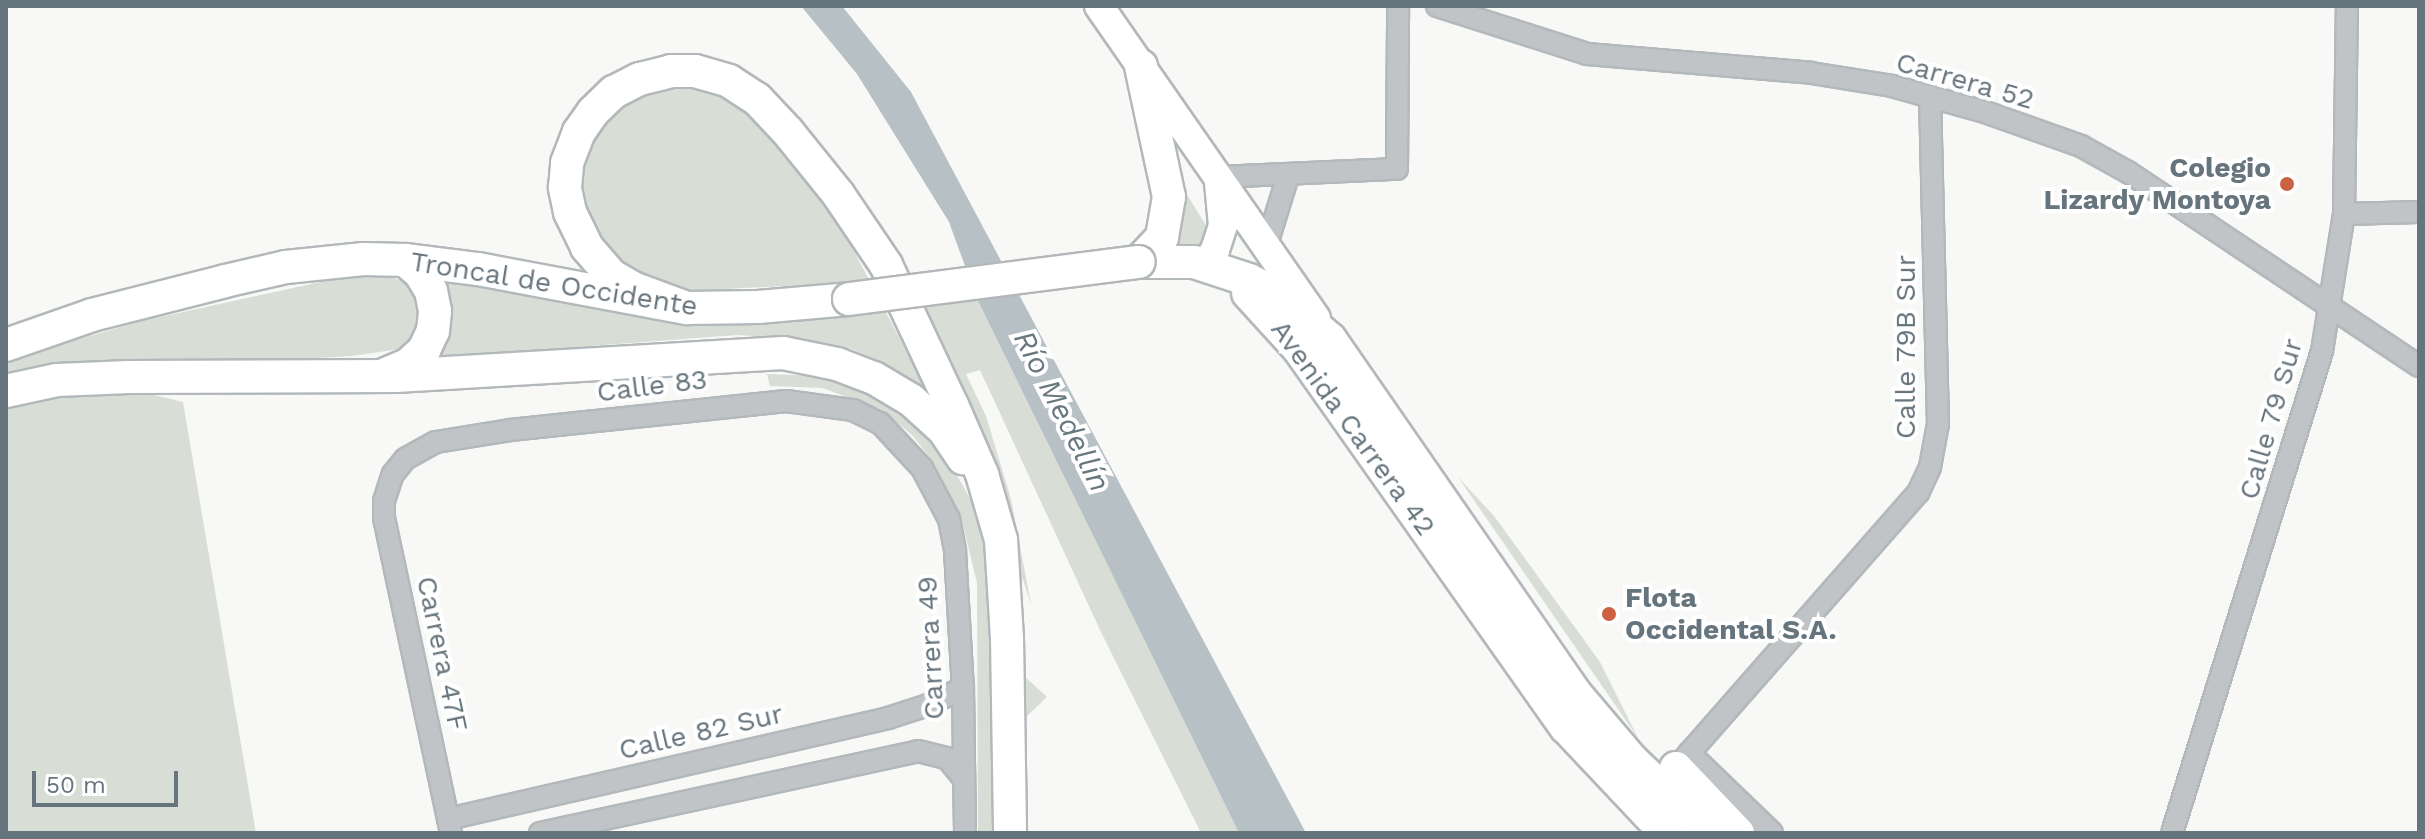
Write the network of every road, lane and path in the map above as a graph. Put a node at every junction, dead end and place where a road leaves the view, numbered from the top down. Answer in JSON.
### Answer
{"nodes":[{"id":1,"x":1099,"y":6,"type":"edge"},
{"id":2,"x":1398,"y":6,"type":"edge"},
{"id":3,"x":1437,"y":6,"type":"edge"},
{"id":4,"x":2347,"y":6,"type":"edge"},
{"id":5,"x":1141,"y":66,"type":"junction"},
{"id":6,"x":1930,"y":96,"type":"junction"},
{"id":7,"x":1288,"y":176,"type":"junction"},
{"id":8,"x":1218,"y":177,"type":"junction"},
{"id":9,"x":2419,"y":212,"type":"edge"},
{"id":10,"x":2344,"y":214,"type":"junction"},
{"id":11,"x":1266,"y":247,"type":"junction"},
{"id":12,"x":405,"y":260,"type":"junction"},
{"id":13,"x":1139,"y":262,"type":"junction"},
{"id":14,"x":1205,"y":265,"type":"junction"},
{"id":15,"x":687,"y":308,"type":"junction"},
{"id":16,"x":2329,"y":309,"type":"junction"},
{"id":17,"x":1330,"y":339,"type":"junction"},
{"id":18,"x":6,"y":345,"type":"edge"},
{"id":19,"x":2419,"y":366,"type":"edge"},
{"id":20,"x":371,"y":376,"type":"junction"},
{"id":21,"x":6,"y":391,"type":"edge"},
{"id":22,"x":922,"y":468,"type":"joint"},
{"id":23,"x":387,"y":487,"type":"joint"},
{"id":24,"x":1001,"y":540,"type":"junction"},
{"id":25,"x":963,"y":688,"type":"junction"},
{"id":26,"x":1675,"y":769,"type":"junction"},
{"id":27,"x":964,"y":779,"type":"junction"},
{"id":28,"x":449,"y":826,"type":"edge"},
{"id":29,"x":1691,"y":828,"type":"edge"},
{"id":30,"x":540,"y":833,"type":"edge"},
{"id":31,"x":965,"y":833,"type":"edge"},
{"id":32,"x":1010,"y":833,"type":"edge"},
{"id":33,"x":1738,"y":833,"type":"edge"},
{"id":34,"x":1772,"y":833,"type":"edge"},
{"id":35,"x":2172,"y":833,"type":"edge"}],
"edges":[{"from":1,"to":5,"type":"main road"},
{"from":2,"to":7,"type":"street"},
{"from":3,"to":6,"type":"street","name":"Carrera 52"},
{"from":4,"to":10,"type":"street","name":"Calle 79 Sur"},
{"from":5,"to":8,"type":"main road"},
{"from":5,"to":13,"type":"highway"},
{"from":6,"to":16,"type":"street","name":"Carrera 52"},
{"from":6,"to":26,"type":"street","name":"Calle 79B Sur"},
{"from":7,"to":8,"type":"street"},
{"from":7,"to":11,"type":"street"},
{"from":8,"to":11,"type":"main road"},
{"from":8,"to":14,"type":"main road"},
{"from":9,"to":10,"type":"street"},
{"from":10,"to":16,"type":"street","name":"Calle 79 Sur"},
{"from":11,"to":17,"type":"main road"},
{"from":12,"to":15,"type":"highway","name":"Troncal de Occidente"},
{"from":12,"to":18,"type":"highway","name":"Troncal de Occidente"},
{"from":12,"to":20,"type":"highway"},
{"from":13,"to":14,"type":"highway","name":"Troncal de Occidente"},
{"from":13,"to":15,"type":"highway","name":"Troncal de Occidente","bridge":true},
{"from":14,"to":17,"type":"highway","name":"Avenida Carrera 42"},
{"from":14,"to":29,"type":"highway","name":"Avenida Carrera 42"},
{"from":15,"to":24,"type":"highway"},
{"from":16,"to":19,"type":"street","name":"Carrera 52"},
{"from":16,"to":35,"type":"street","name":"Calle 79 Sur"},
{"from":17,"to":26,"type":"highway","name":"Avenida Carrera 42"},
{"from":20,"to":21,"type":"highway","name":"Troncal de Occidente"},
{"from":20,"to":24,"type":"highway","name":"Troncal de Occidente"},
{"from":22,"to":23,"type":"street","name":"Calle 83"},
{"from":22,"to":25,"type":"street","name":"Carrera 49"},
{"from":23,"to":28,"type":"street","name":"Carrera 47F"},
{"from":24,"to":32,"type":"highway"},
{"from":25,"to":27,"type":"street","name":"Carrera 49"},
{"from":25,"to":28,"type":"street","name":"Calle 82 Sur"},
{"from":26,"to":29,"type":"highway","name":"Avenida Carrera 42"},
{"from":26,"to":33,"type":"highway"},
{"from":26,"to":34,"type":"street"},
{"from":27,"to":30,"type":"street"},
{"from":27,"to":31,"type":"street","name":"Carrera 49"}]}
